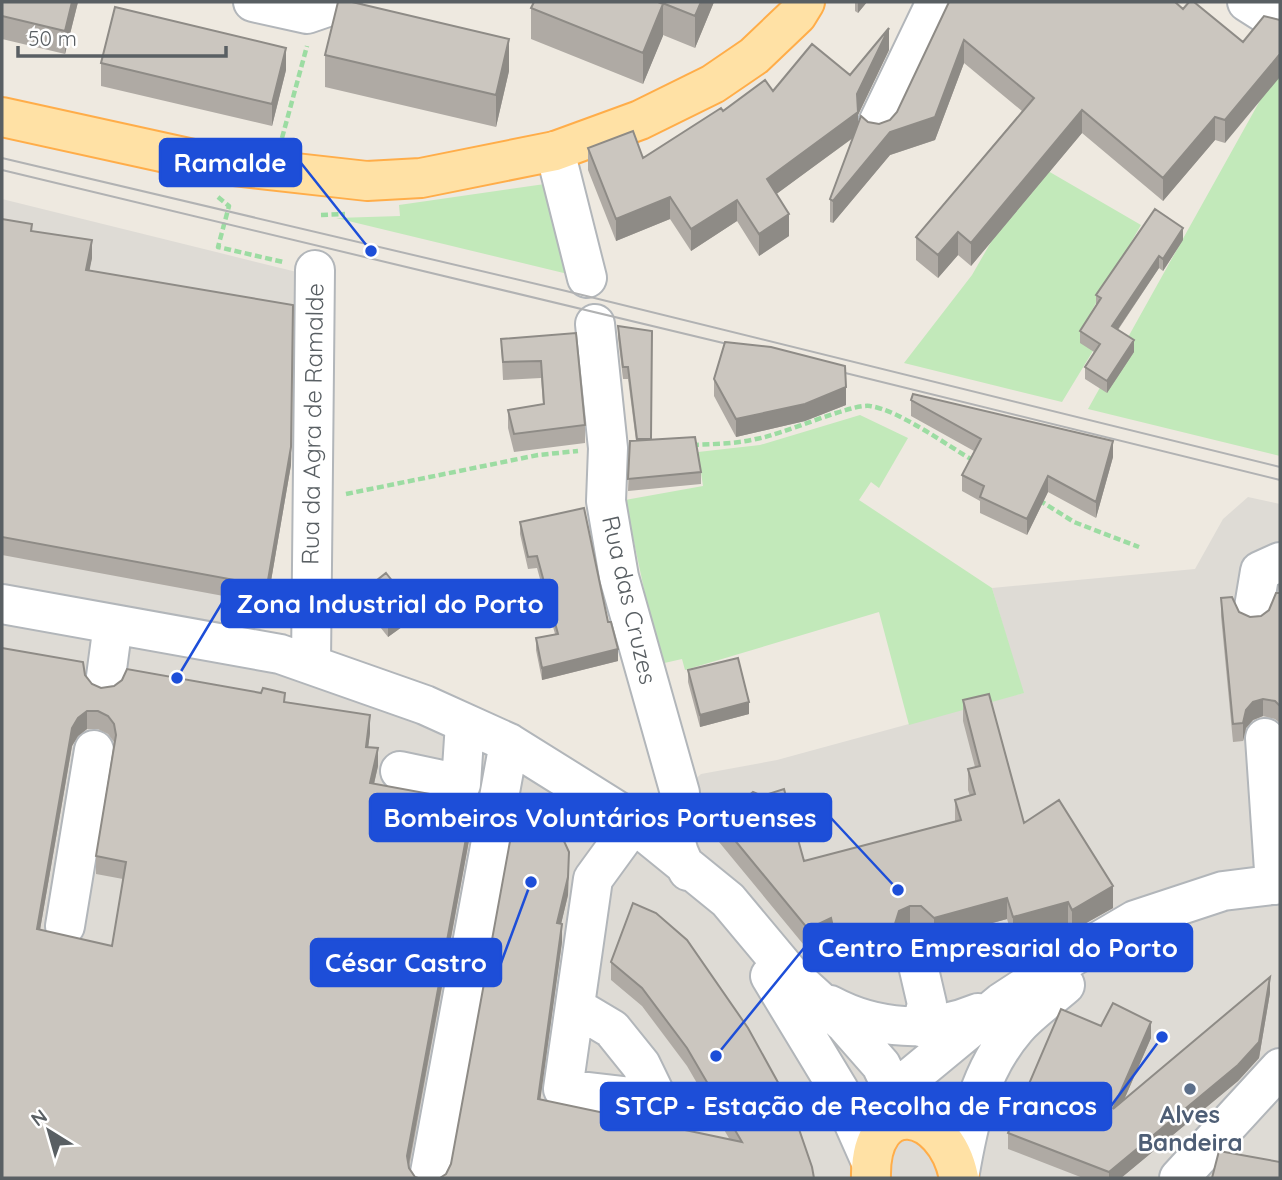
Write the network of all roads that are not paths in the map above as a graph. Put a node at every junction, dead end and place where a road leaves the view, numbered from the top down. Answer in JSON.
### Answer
{"nodes":[{"id":1,"x":253,"y":2,"type":"edge"},
{"id":2,"x":805,"y":2,"type":"edge"},
{"id":3,"x":936,"y":2,"type":"edge"},
{"id":4,"x":1247,"y":2,"type":"edge"},
{"id":5,"x":319,"y":6,"type":"edge"},
{"id":6,"x":1280,"y":23,"type":"edge"},
{"id":7,"x":2,"y":117,"type":"edge"},
{"id":8,"x":877,"y":124,"type":"edge"},
{"id":9,"x":555,"y":151,"type":"junction"},
{"id":10,"x":315,"y":270,"type":"dead end"},
{"id":11,"x":587,"y":278,"type":"dead end"},
{"id":12,"x":595,"y":324,"type":"dead end"},
{"id":13,"x":1280,"y":562,"type":"edge"},
{"id":14,"x":2,"y":604,"type":"edge"},
{"id":15,"x":1253,"y":613,"type":"dead end"},
{"id":16,"x":113,"y":624,"type":"junction"},
{"id":17,"x":311,"y":663,"type":"junction"},
{"id":18,"x":105,"y":684,"type":"edge"},
{"id":19,"x":465,"y":723,"type":"junction"},
{"id":20,"x":1265,"y":738,"type":"dead end"},
{"id":21,"x":509,"y":743,"type":"junction"},
{"id":22,"x":94,"y":750,"type":"dead end"},
{"id":23,"x":400,"y":771,"type":"dead end"},
{"id":24,"x":633,"y":824,"type":"junction"},
{"id":25,"x":686,"y":869,"type":"junction"},
{"id":26,"x":1278,"y":885,"type":"edge"},
{"id":27,"x":1223,"y":891,"type":"junction"},
{"id":28,"x":65,"y":926,"type":"dead end"},
{"id":29,"x":915,"y":948,"type":"dead end"},
{"id":30,"x":810,"y":994,"type":"junction"},
{"id":31,"x":1002,"y":1002,"type":"junction"},
{"id":32,"x":575,"y":1007,"type":"dead end"},
{"id":33,"x":921,"y":1027,"type":"junction"},
{"id":34,"x":1280,"y":1068,"type":"edge"},
{"id":35,"x":907,"y":1120,"type":"junction"},
{"id":36,"x":871,"y":1170,"type":"edge"},
{"id":37,"x":429,"y":1178,"type":"edge"},
{"id":38,"x":959,"y":1178,"type":"edge"},
{"id":39,"x":1180,"y":1178,"type":"edge"}],
"edges":[{"from":1,"to":5,"type":"street"},
{"from":2,"to":9,"type":"main road"},
{"from":3,"to":8,"type":"street"},
{"from":4,"to":6,"type":"street"},
{"from":7,"to":9,"type":"main road"},
{"from":9,"to":11,"type":"street"},
{"from":10,"to":17,"type":"street","name":"Rua da Agra de Ramalde"},
{"from":12,"to":25,"type":"street","name":"Rua das Cruzes"},
{"from":13,"to":15,"type":"street"},
{"from":14,"to":16,"type":"street"},
{"from":16,"to":17,"type":"street"},
{"from":16,"to":18,"type":"street"},
{"from":17,"to":19,"type":"street"},
{"from":19,"to":21,"type":"street"},
{"from":19,"to":23,"type":"street"},
{"from":20,"to":26,"type":"street"},
{"from":21,"to":24,"type":"street"},
{"from":21,"to":37,"type":"street"},
{"from":22,"to":28,"type":"street"},
{"from":24,"to":25,"type":"street"},
{"from":24,"to":32,"type":"street"},
{"from":25,"to":30,"type":"street"},
{"from":25,"to":36,"type":"street"},
{"from":26,"to":27,"type":"street"},
{"from":27,"to":31,"type":"street"},
{"from":27,"to":38,"type":"street"},
{"from":29,"to":33,"type":"street"},
{"from":30,"to":33,"type":"street"},
{"from":30,"to":35,"type":"street"},
{"from":31,"to":33,"type":"street"},
{"from":31,"to":35,"type":"street"},
{"from":34,"to":39,"type":"street"},
{"from":35,"to":36,"type":"main road"},
{"from":35,"to":38,"type":"main road"}]}
